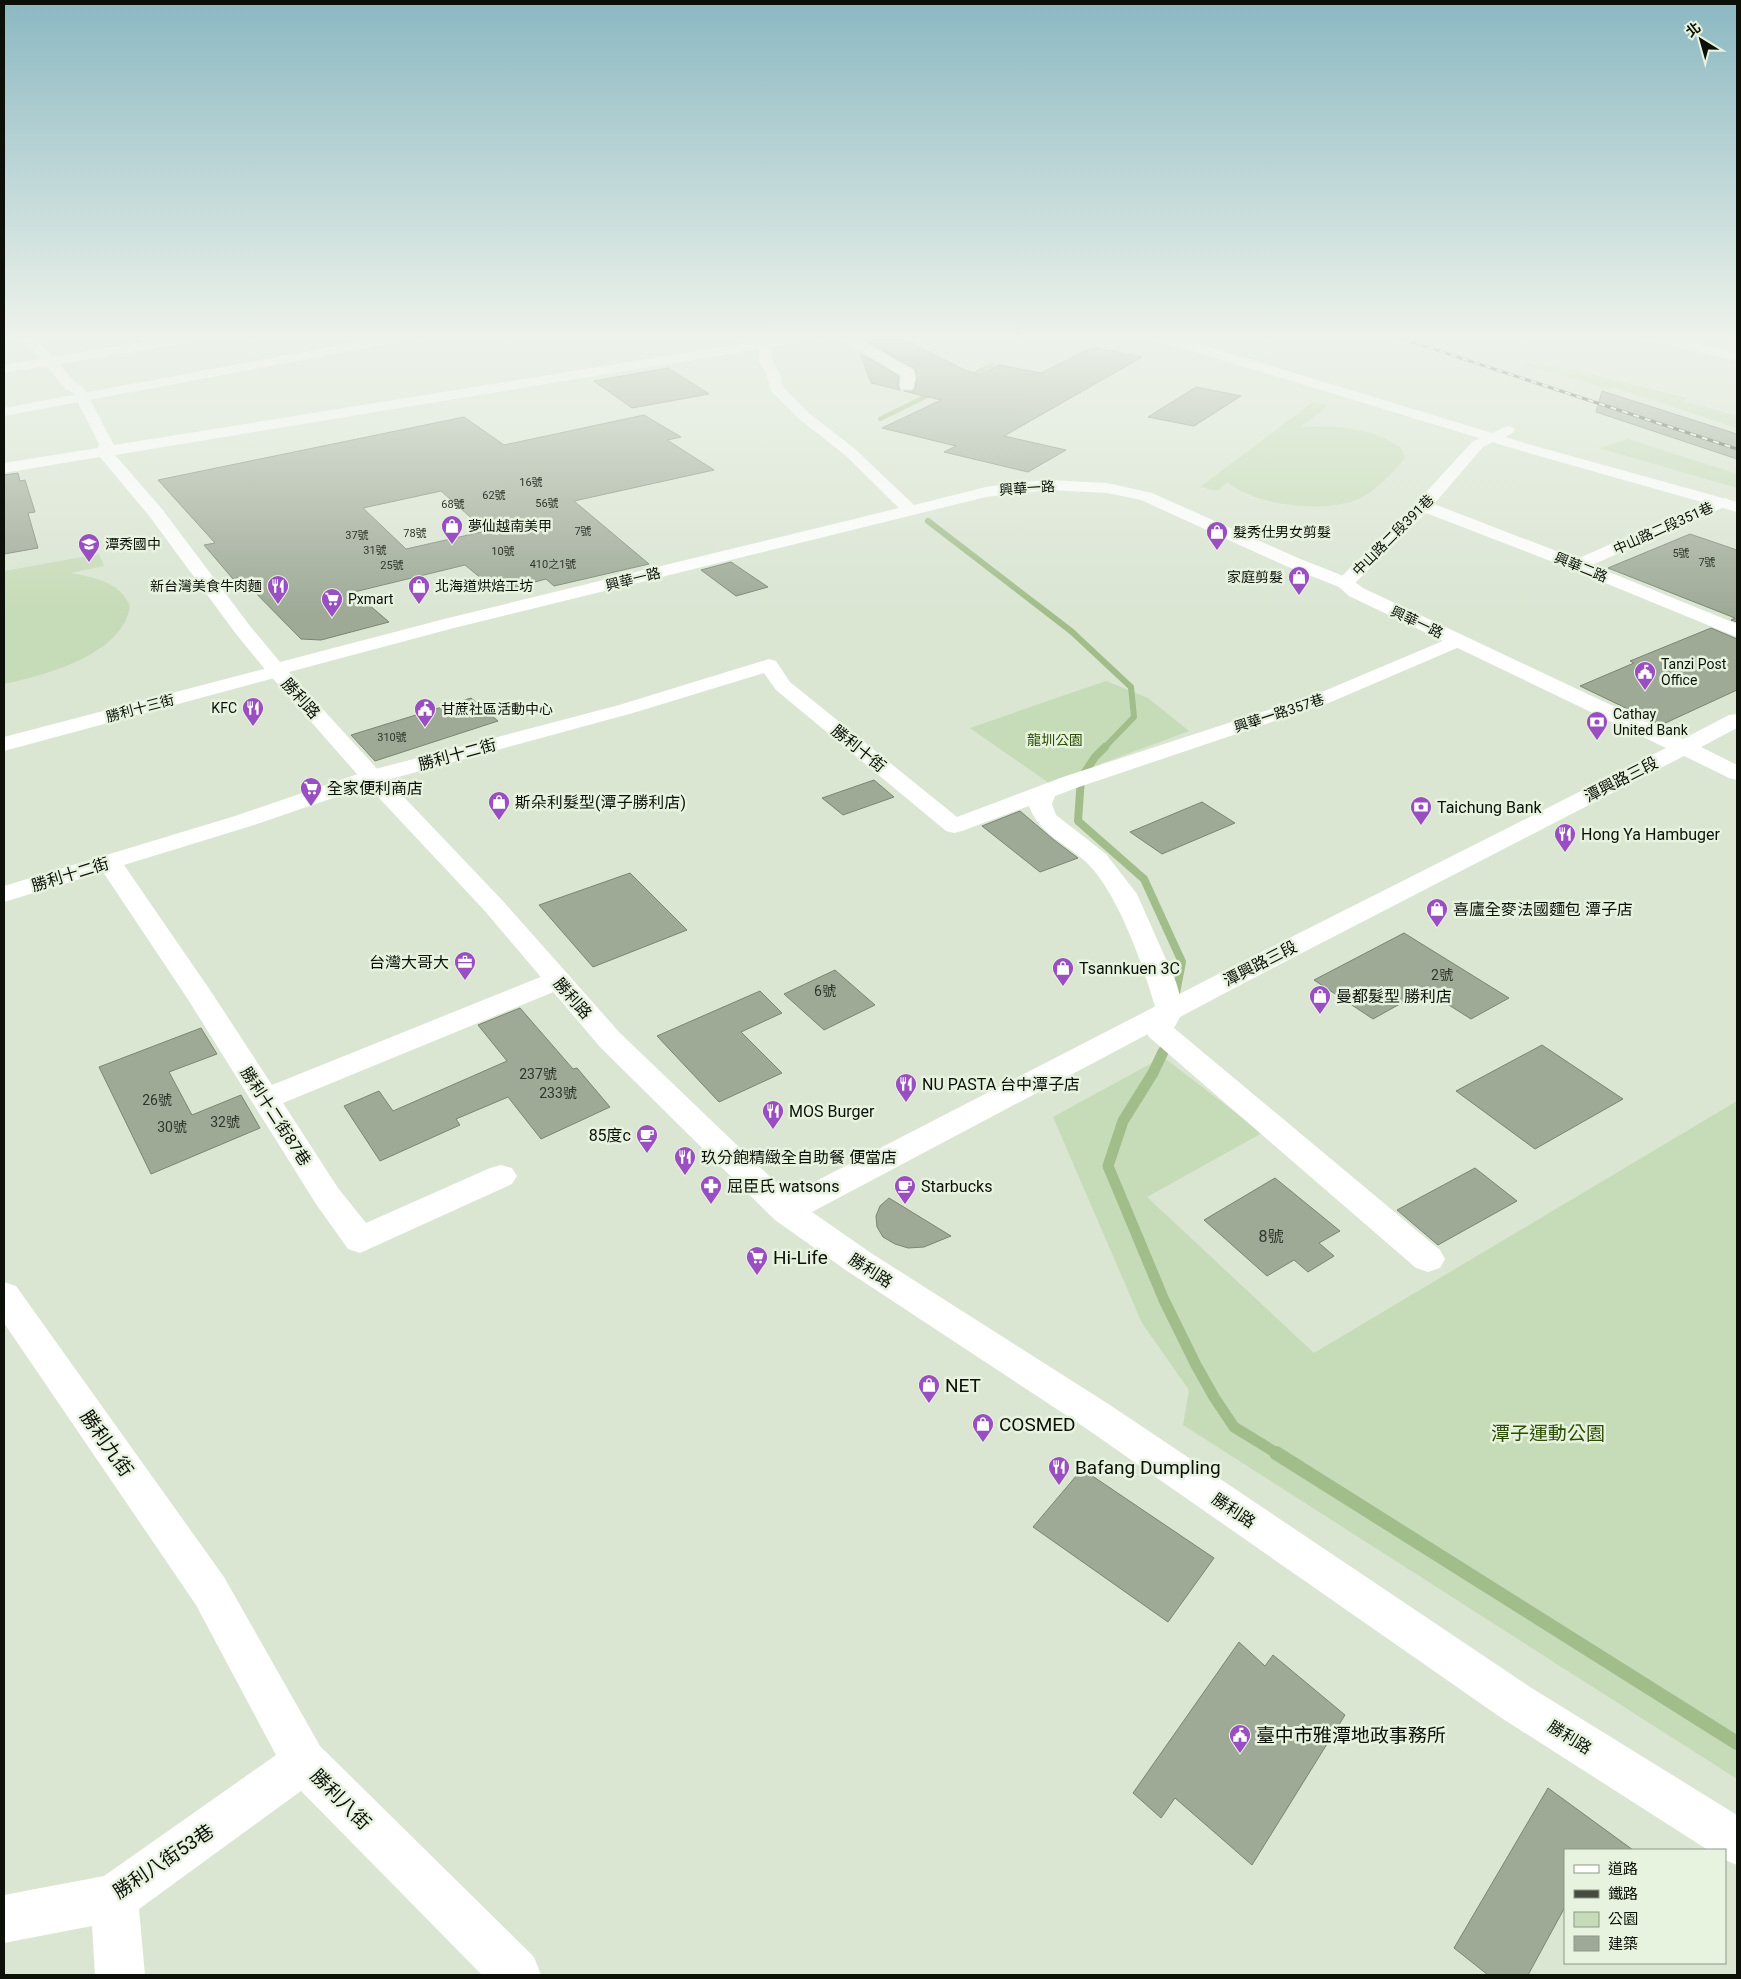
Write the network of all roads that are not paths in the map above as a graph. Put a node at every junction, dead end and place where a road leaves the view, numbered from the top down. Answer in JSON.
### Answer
{"nodes":[{"id":1,"x":96,"y":428,"type":"edge"},
{"id":2,"x":220,"y":428,"type":"edge"},
{"id":3,"x":228,"y":428,"type":"edge"},
{"id":4,"x":820,"y":428,"type":"edge"},
{"id":5,"x":1481,"y":428,"type":"edge"},
{"id":6,"x":1483,"y":428,"type":"edge"},
{"id":7,"x":1501,"y":434,"type":"junction"},
{"id":8,"x":106,"y":448,"type":"junction"},
{"id":9,"x":4,"y":459,"type":"edge"},
{"id":10,"x":4,"y":468,"type":"edge"},
{"id":11,"x":1732,"y":502,"type":"edge"},
{"id":12,"x":1424,"y":506,"type":"junction"},
{"id":13,"x":910,"y":510,"type":"junction"},
{"id":14,"x":1577,"y":565,"type":"junction"},
{"id":15,"x":1345,"y":583,"type":"junction"},
{"id":16,"x":1737,"y":632,"type":"edge"},
{"id":17,"x":1457,"y":640,"type":"junction"},
{"id":18,"x":769,"y":665,"type":"joint"},
{"id":19,"x":275,"y":669,"type":"junction"},
{"id":20,"x":1737,"y":720,"type":"edge"},
{"id":21,"x":4,"y":744,"type":"edge"},
{"id":22,"x":1683,"y":747,"type":"junction"},
{"id":23,"x":1737,"y":773,"type":"edge"},
{"id":24,"x":372,"y":777,"type":"junction"},
{"id":25,"x":1045,"y":792,"type":"junction"},
{"id":26,"x":109,"y":862,"type":"junction"},
{"id":27,"x":4,"y":894,"type":"edge"},
{"id":28,"x":558,"y":980,"type":"junction"},
{"id":29,"x":1171,"y":1014,"type":"junction"},
{"id":30,"x":265,"y":1099,"type":"junction"},
{"id":31,"x":501,"y":1176,"type":"dead end"},
{"id":32,"x":786,"y":1211,"type":"junction"},
{"id":33,"x":1428,"y":1259,"type":"dead end"},
{"id":34,"x":4,"y":1296,"type":"edge"},
{"id":35,"x":210,"y":1591,"type":"joint"},
{"id":36,"x":304,"y":1762,"type":"junction"},
{"id":37,"x":1737,"y":1842,"type":"edge"},
{"id":38,"x":114,"y":1898,"type":"junction"},
{"id":39,"x":4,"y":1919,"type":"edge"},
{"id":40,"x":120,"y":1975,"type":"edge"},
{"id":41,"x":516,"y":1975,"type":"edge"}],
"edges":[{"from":1,"to":8,"type":"street","name":"勝利路"},
{"from":2,"to":8,"type":"street"},
{"from":3,"to":8,"type":"street"},
{"from":4,"to":13,"type":"street"},
{"from":5,"to":7,"type":"street"},
{"from":6,"to":7,"type":"street"},
{"from":7,"to":11,"type":"street"},
{"from":7,"to":12,"type":"street","name":"中山路二段391巷"},
{"from":8,"to":9,"type":"street"},
{"from":8,"to":10,"type":"street"},
{"from":8,"to":19,"type":"street","name":"勝利路"},
{"from":11,"to":14,"type":"street","name":"中山路二段351巷"},
{"from":12,"to":14,"type":"street","name":"興華二路"},
{"from":12,"to":15,"type":"street","name":"中山路二段391巷"},
{"from":13,"to":15,"type":"street","name":"興華一路"},
{"from":13,"to":19,"type":"street","name":"興華一路"},
{"from":14,"to":16,"type":"street","name":"興華二路"},
{"from":15,"to":17,"type":"street","name":"興華一路"},
{"from":17,"to":22,"type":"street","name":"興華一路"},
{"from":17,"to":25,"type":"street","name":"興華一路357巷"},
{"from":18,"to":24,"type":"street","name":"勝利十二街"},
{"from":18,"to":25,"type":"street","name":"勝利十街"},
{"from":19,"to":21,"type":"street","name":"勝利十三街"},
{"from":19,"to":24,"type":"street","name":"勝利路"},
{"from":20,"to":22,"type":"street","name":"潭興路三段"},
{"from":22,"to":23,"type":"street","name":"興華一路"},
{"from":22,"to":29,"type":"street","name":"潭興路三段"},
{"from":24,"to":26,"type":"street","name":"勝利十二街"},
{"from":24,"to":28,"type":"street","name":"勝利路"},
{"from":25,"to":29,"type":"street"},
{"from":26,"to":27,"type":"street","name":"勝利十二街"},
{"from":26,"to":30,"type":"street","name":"勝利十二街87巷"},
{"from":28,"to":30,"type":"street"},
{"from":28,"to":32,"type":"street","name":"勝利路"},
{"from":29,"to":32,"type":"street","name":"潭興路三段"},
{"from":29,"to":33,"type":"street"},
{"from":30,"to":31,"type":"street","name":"勝利十二街87巷"},
{"from":32,"to":37,"type":"street","name":"勝利路"},
{"from":34,"to":35,"type":"street","name":"勝利九街"},
{"from":35,"to":36,"type":"street","name":"勝利八街"},
{"from":36,"to":38,"type":"street","name":"勝利八街53巷"},
{"from":36,"to":41,"type":"street","name":"勝利八街"},
{"from":38,"to":39,"type":"street","name":"勝利八街53巷"},
{"from":38,"to":40,"type":"street"}]}
